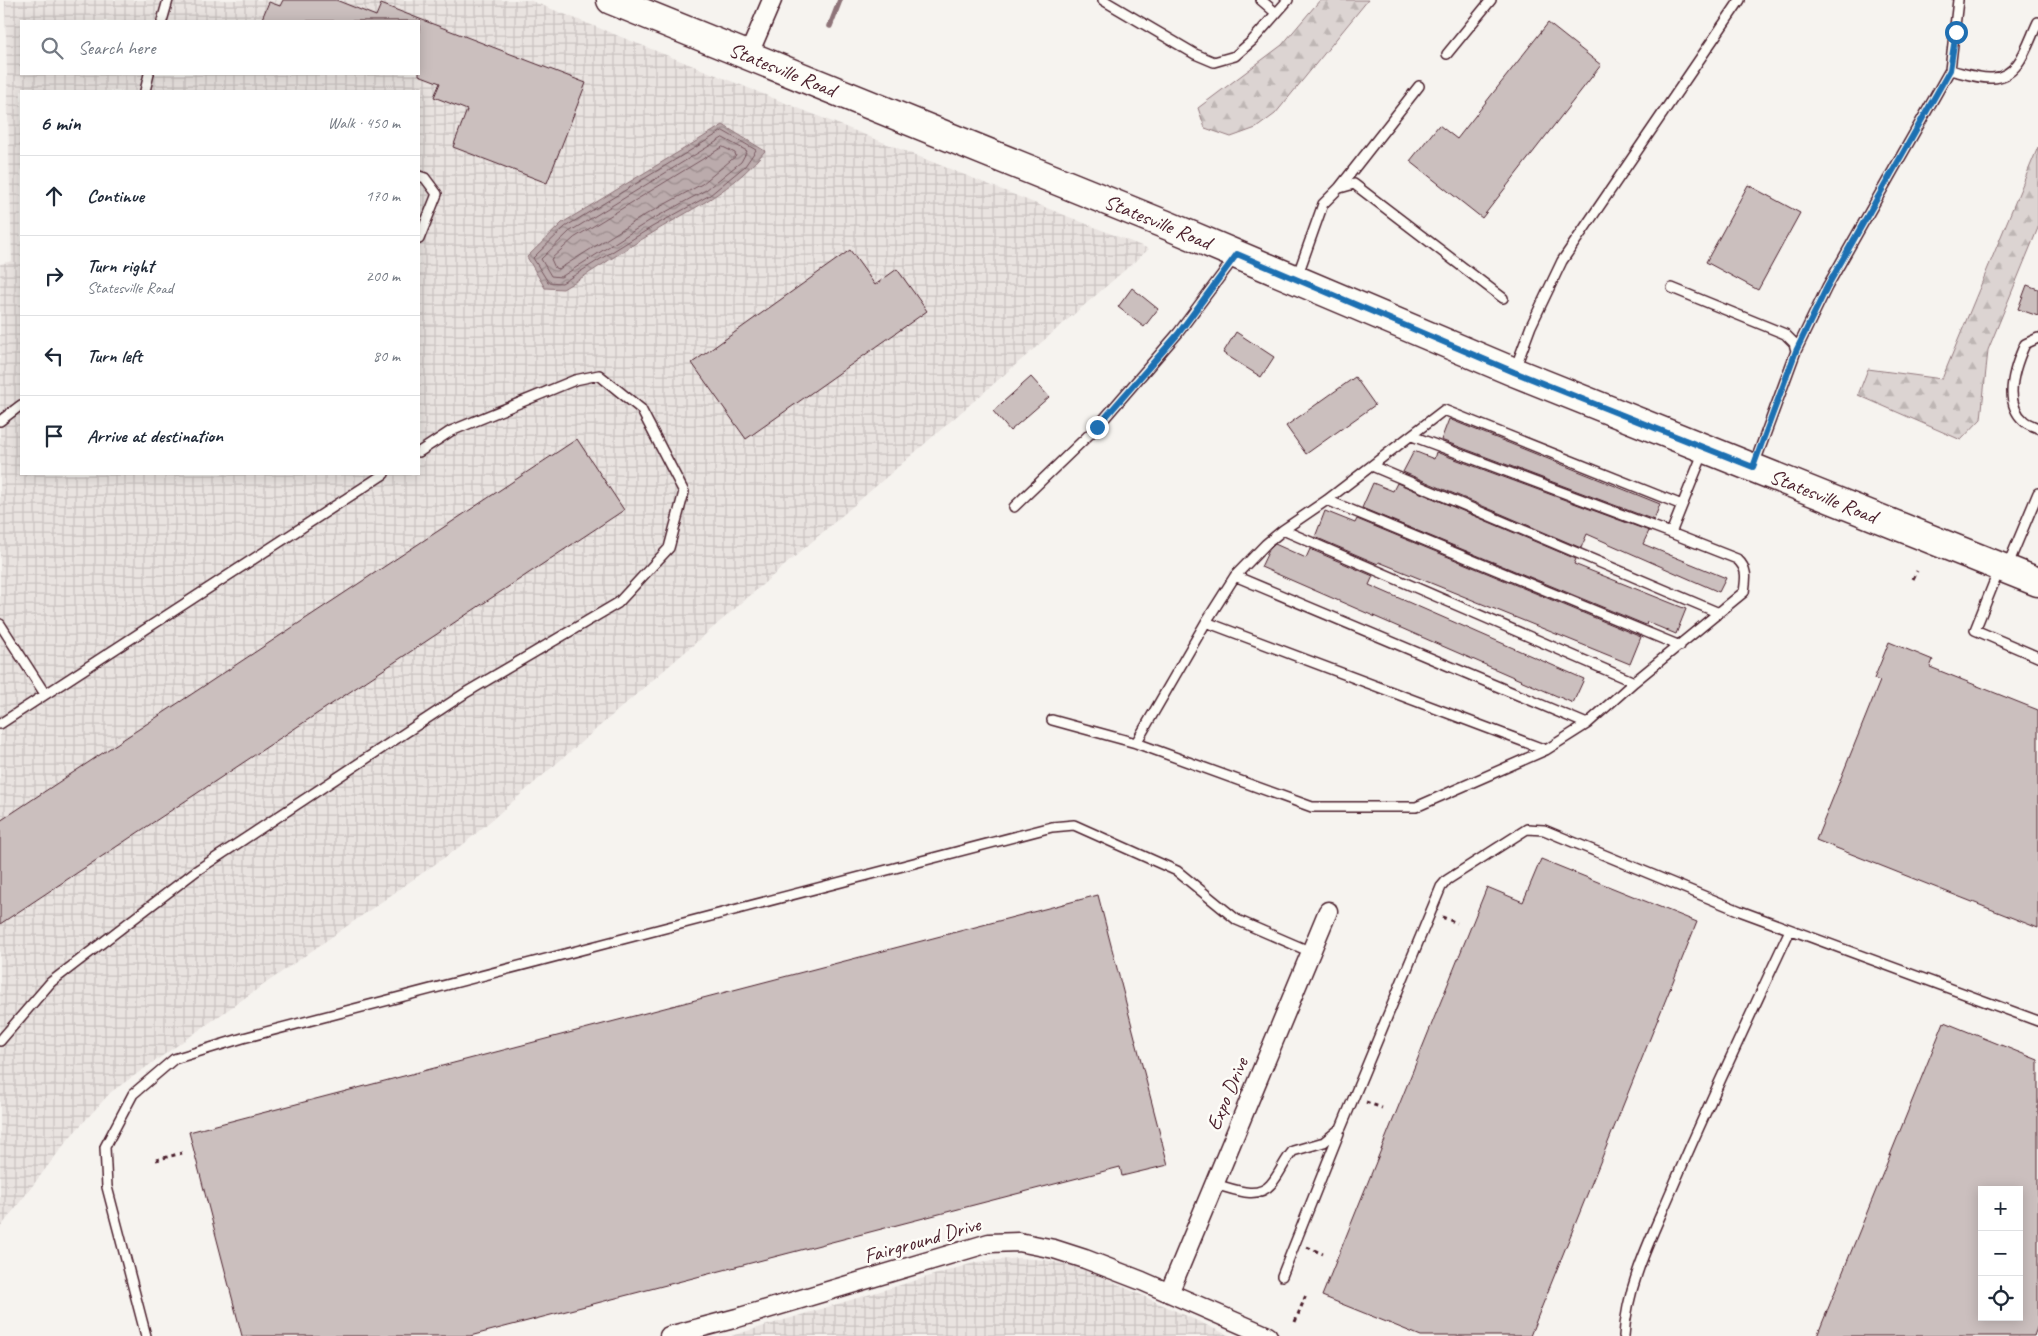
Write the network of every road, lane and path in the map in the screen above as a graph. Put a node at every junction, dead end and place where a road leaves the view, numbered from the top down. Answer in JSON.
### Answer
{"nodes":[{"id":1,"x":168,"y":0,"type":"edge"},
{"id":2,"x":611,"y":0,"type":"edge"},
{"id":3,"x":772,"y":0,"type":"edge"},
{"id":4,"x":1103,"y":0,"type":"edge"},
{"id":5,"x":1261,"y":0,"type":"edge"},
{"id":6,"x":1288,"y":0,"type":"edge"},
{"id":7,"x":1491,"y":0,"type":"edge"},
{"id":8,"x":1740,"y":0,"type":"edge"},
{"id":9,"x":1958,"y":0,"type":"edge"},
{"id":10,"x":1276,"y":13,"type":"junction"},
{"id":11,"x":162,"y":20,"type":"edge"},
{"id":12,"x":2038,"y":22,"type":"edge"},
{"id":13,"x":1447,"y":54,"type":"dead end"},
{"id":14,"x":748,"y":56,"type":"junction"},
{"id":15,"x":1950,"y":70,"type":"junction"},
{"id":16,"x":150,"y":75,"type":"edge"},
{"id":17,"x":1419,"y":86,"type":"dead end"},
{"id":18,"x":145,"y":90,"type":"edge"},
{"id":19,"x":420,"y":176,"type":"edge"},
{"id":20,"x":1339,"y":188,"type":"junction"},
{"id":21,"x":420,"y":236,"type":"edge"},
{"id":22,"x":1237,"y":254,"type":"junction"},
{"id":23,"x":1296,"y":279,"type":"junction"},
{"id":24,"x":1672,"y":288,"type":"dead end"},
{"id":25,"x":1503,"y":298,"type":"dead end"},
{"id":26,"x":2038,"y":338,"type":"edge"},
{"id":27,"x":1796,"y":351,"type":"junction"},
{"id":28,"x":1514,"y":372,"type":"junction"},
{"id":29,"x":20,"y":406,"type":"edge"},
{"id":30,"x":0,"y":421,"type":"edge"},
{"id":31,"x":2038,"y":428,"type":"edge"},
{"id":32,"x":1412,"y":436,"type":"junction"},
{"id":33,"x":1705,"y":448,"type":"junction"},
{"id":34,"x":420,"y":451,"type":"edge"},
{"id":35,"x":1372,"y":466,"type":"junction"},
{"id":36,"x":1753,"y":467,"type":"junction"},
{"id":37,"x":382,"y":475,"type":"edge"},
{"id":38,"x":2038,"y":493,"type":"edge"},
{"id":39,"x":1327,"y":500,"type":"junction"},
{"id":40,"x":1682,"y":505,"type":"junction"},
{"id":41,"x":1014,"y":507,"type":"dead end"},
{"id":42,"x":1283,"y":530,"type":"junction"},
{"id":43,"x":1671,"y":534,"type":"junction"},
{"id":44,"x":2003,"y":568,"type":"junction"},
{"id":45,"x":1918,"y":571,"type":"dead end"},
{"id":46,"x":1235,"y":576,"type":"junction"},
{"id":47,"x":1913,"y":579,"type":"dead end"},
{"id":48,"x":2038,"y":582,"type":"edge"},
{"id":49,"x":1719,"y":613,"type":"junction"},
{"id":50,"x":1206,"y":622,"type":"junction"},
{"id":51,"x":0,"y":624,"type":"edge"},
{"id":52,"x":1680,"y":646,"type":"junction"},
{"id":53,"x":2038,"y":657,"type":"edge"},
{"id":54,"x":1634,"y":682,"type":"junction"},
{"id":55,"x":45,"y":694,"type":"junction"},
{"id":56,"x":1052,"y":720,"type":"dead end"},
{"id":57,"x":0,"y":724,"type":"edge"},
{"id":58,"x":1587,"y":724,"type":"junction"},
{"id":59,"x":1136,"y":743,"type":"junction"},
{"id":60,"x":1546,"y":750,"type":"junction"},
{"id":61,"x":1328,"y":912,"type":"dead end"},
{"id":62,"x":1790,"y":930,"type":"junction"},
{"id":63,"x":1311,"y":952,"type":"junction"},
{"id":64,"x":2038,"y":1021,"type":"edge"},
{"id":65,"x":0,"y":1042,"type":"edge"},
{"id":66,"x":1355,"y":1098,"type":"junction"},
{"id":67,"x":1382,"y":1108,"type":"dead end"},
{"id":68,"x":1341,"y":1128,"type":"junction"},
{"id":69,"x":182,"y":1153,"type":"dead end"},
{"id":70,"x":156,"y":1160,"type":"dead end"},
{"id":71,"x":1214,"y":1184,"type":"junction"},
{"id":72,"x":1282,"y":1276,"type":"dead end"},
{"id":73,"x":1169,"y":1293,"type":"junction"},
{"id":74,"x":1306,"y":1295,"type":"dead end"},
{"id":75,"x":1295,"y":1322,"type":"dead end"},
{"id":76,"x":146,"y":1336,"type":"edge"},
{"id":77,"x":669,"y":1336,"type":"edge"},
{"id":78,"x":1268,"y":1336,"type":"edge"},
{"id":79,"x":1624,"y":1336,"type":"edge"}],
"edges":[{"from":1,"to":11,"type":"lane"},
{"from":2,"to":14,"type":"main road","name":"Statesville Road"},
{"from":3,"to":14,"type":"street"},
{"from":4,"to":10,"type":"lane"},
{"from":5,"to":10,"type":"lane"},
{"from":6,"to":10,"type":"lane"},
{"from":7,"to":13,"type":"lane"},
{"from":8,"to":28,"type":"lane"},
{"from":9,"to":15,"type":"lane"},
{"from":12,"to":15,"type":"lane"},
{"from":14,"to":22,"type":"main road","name":"Statesville Road"},
{"from":15,"to":27,"type":"lane"},
{"from":16,"to":18,"type":"lane"},
{"from":17,"to":20,"type":"lane"},
{"from":19,"to":21,"type":"lane"},
{"from":20,"to":23,"type":"lane"},
{"from":20,"to":25,"type":"lane"},
{"from":22,"to":23,"type":"main road","name":"Statesville Road"},
{"from":22,"to":41,"type":"lane"},
{"from":23,"to":28,"type":"main road","name":"Statesville Road"},
{"from":24,"to":27,"type":"lane"},
{"from":26,"to":31,"type":"lane"},
{"from":27,"to":36,"type":"lane"},
{"from":28,"to":33,"type":"main road","name":"Statesville Road"},
{"from":29,"to":30,"type":"lane"},
{"from":32,"to":35,"type":"lane"},
{"from":32,"to":40,"type":"lane"},
{"from":32,"to":43,"type":"lane"},
{"from":33,"to":36,"type":"main road","name":"Statesville Road"},
{"from":33,"to":40,"type":"lane"},
{"from":34,"to":65,"type":"lane"},
{"from":35,"to":39,"type":"lane"},
{"from":35,"to":49,"type":"lane"},
{"from":36,"to":44,"type":"main road","name":"Statesville Road"},
{"from":37,"to":55,"type":"lane"},
{"from":38,"to":44,"type":"lane"},
{"from":39,"to":42,"type":"lane"},
{"from":39,"to":52,"type":"lane"},
{"from":40,"to":43,"type":"lane"},
{"from":42,"to":46,"type":"lane"},
{"from":42,"to":54,"type":"lane"},
{"from":43,"to":49,"type":"lane"},
{"from":44,"to":48,"type":"main road","name":"Statesville Road"},
{"from":44,"to":53,"type":"lane"},
{"from":45,"to":47,"type":"path"},
{"from":46,"to":50,"type":"lane"},
{"from":46,"to":58,"type":"lane"},
{"from":49,"to":52,"type":"lane"},
{"from":50,"to":59,"type":"lane"},
{"from":50,"to":60,"type":"lane"},
{"from":51,"to":55,"type":"lane"},
{"from":52,"to":54,"type":"lane"},
{"from":54,"to":58,"type":"lane"},
{"from":55,"to":57,"type":"lane"},
{"from":56,"to":59,"type":"lane"},
{"from":58,"to":60,"type":"lane"},
{"from":59,"to":60,"type":"lane"},
{"from":61,"to":63,"type":"street","name":"Expo Drive"},
{"from":62,"to":64,"type":"lane"},
{"from":62,"to":66,"type":"lane"},
{"from":62,"to":79,"type":"lane"},
{"from":63,"to":71,"type":"street","name":"Expo Drive"},
{"from":63,"to":76,"type":"lane"},
{"from":66,"to":67,"type":"path"},
{"from":66,"to":68,"type":"lane"},
{"from":68,"to":71,"type":"lane"},
{"from":68,"to":72,"type":"lane"},
{"from":69,"to":70,"type":"path"},
{"from":71,"to":73,"type":"street","name":"Expo Drive"},
{"from":73,"to":77,"type":"street","name":"Fairground Drive"},
{"from":73,"to":78,"type":"street","name":"Fairground Drive"},
{"from":74,"to":75,"type":"path"}]}
